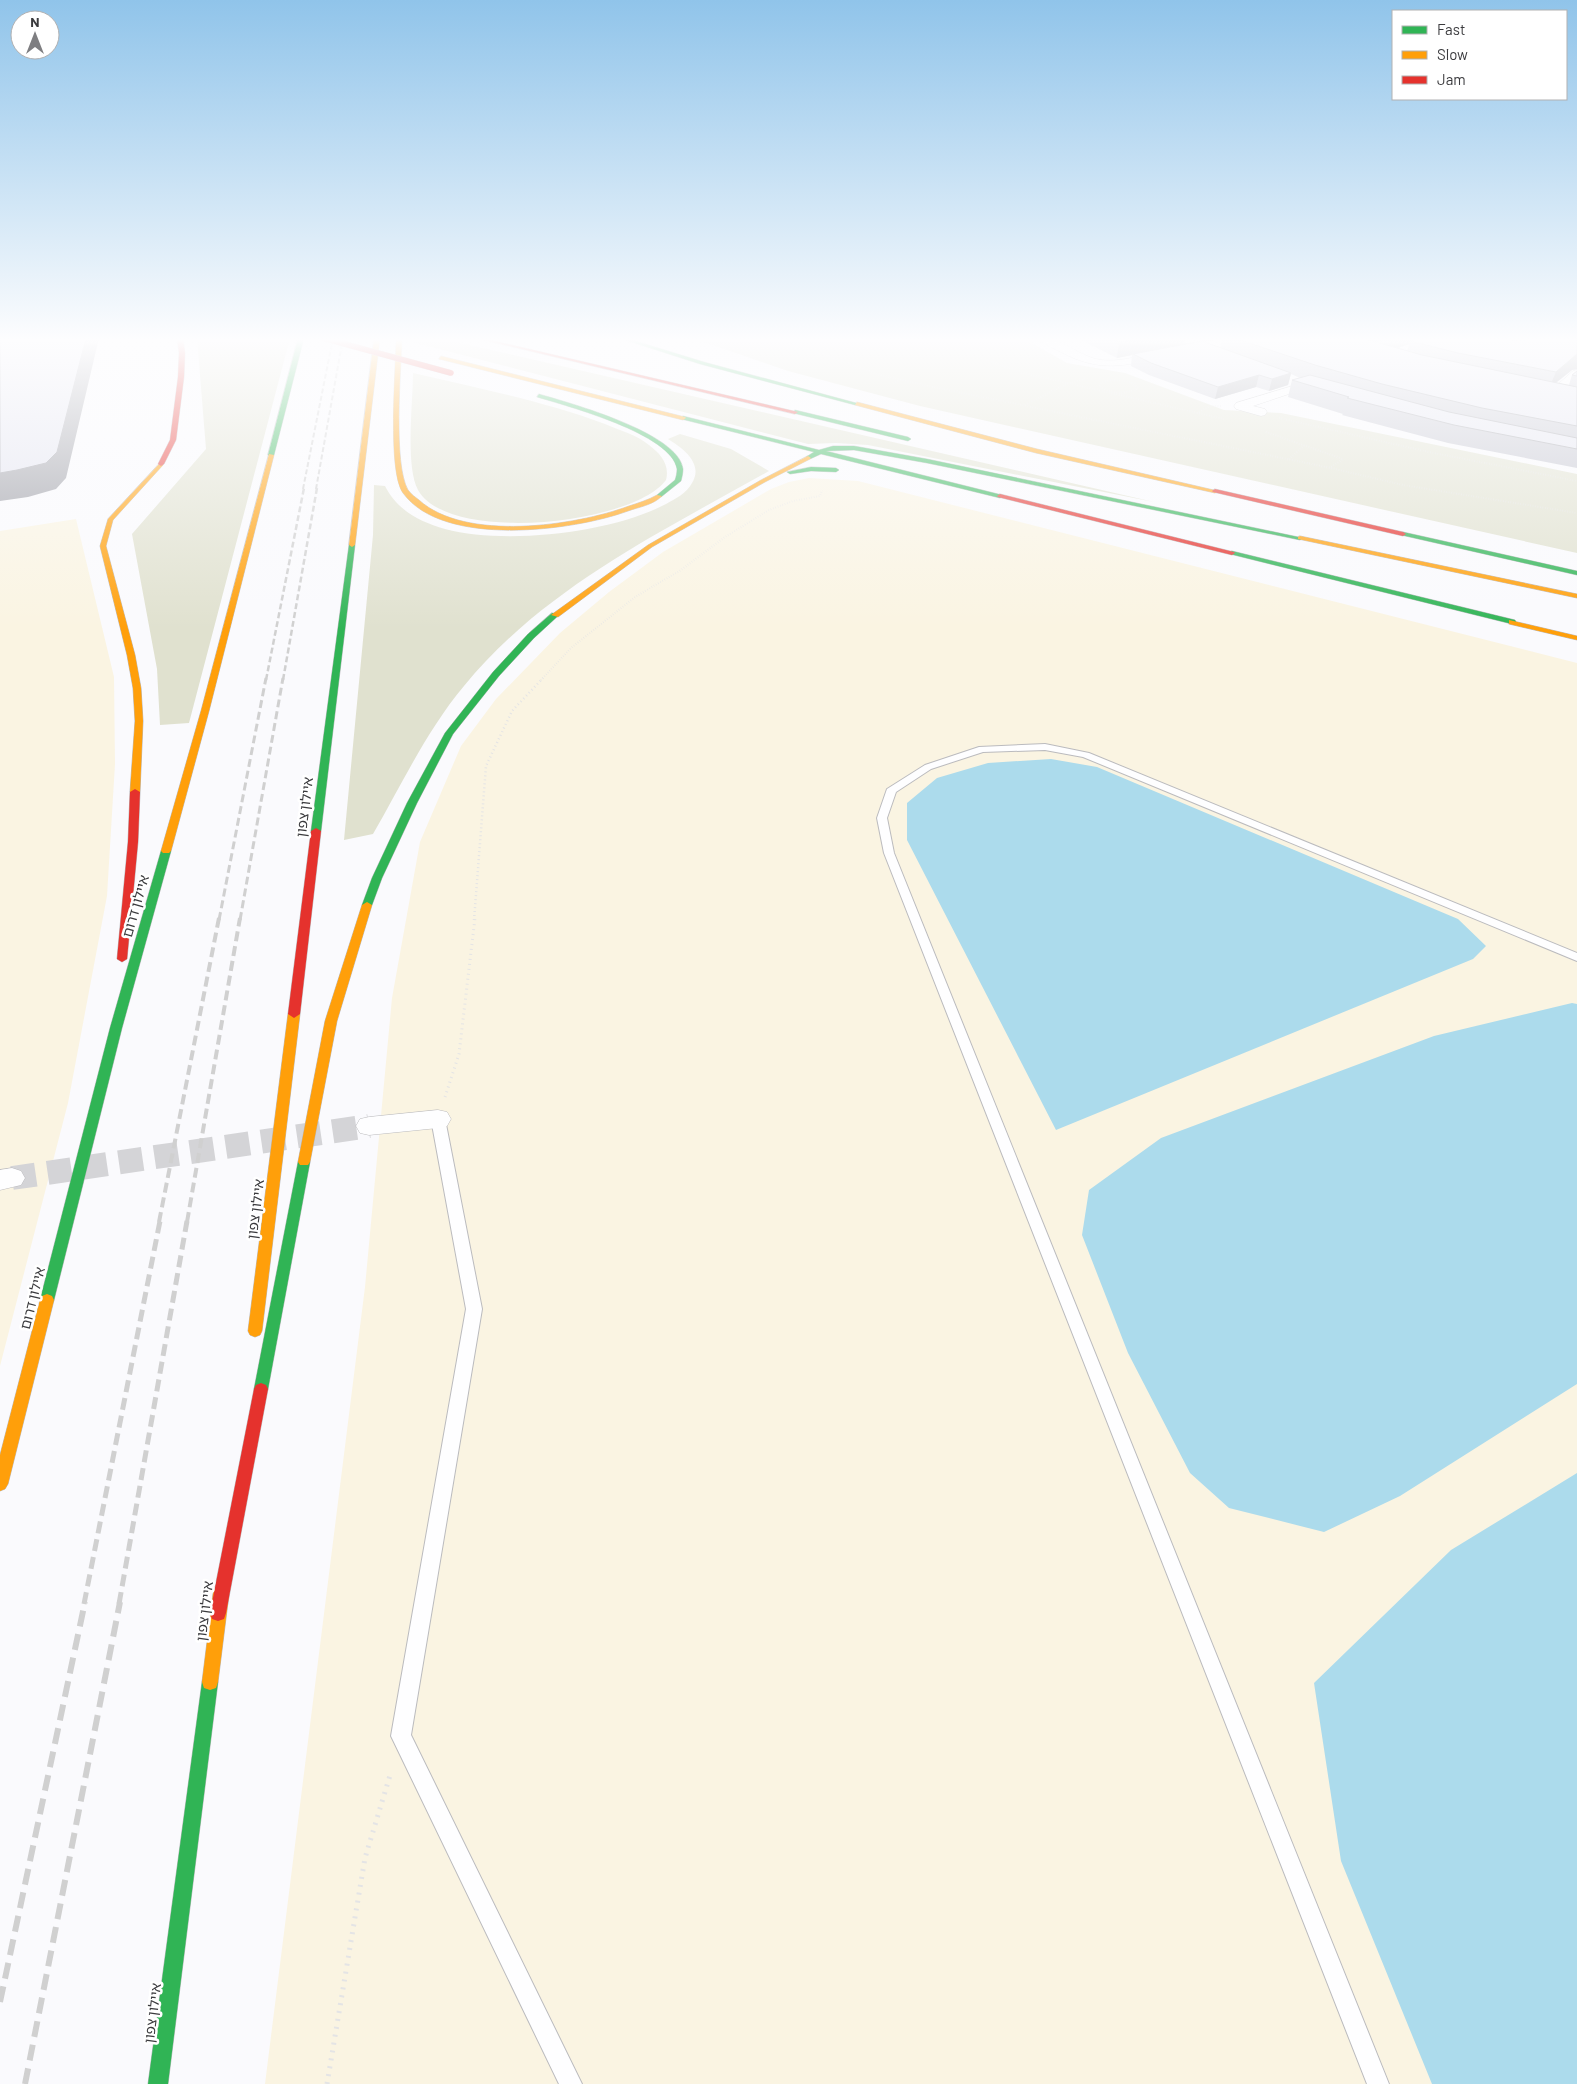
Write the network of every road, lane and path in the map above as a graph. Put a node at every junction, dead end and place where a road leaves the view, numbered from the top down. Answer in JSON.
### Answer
{"nodes":[{"id":1,"x":174,"y":435,"type":"edge"},
{"id":2,"x":276,"y":435,"type":"edge"},
{"id":3,"x":365,"y":435,"type":"edge"},
{"id":4,"x":398,"y":435,"type":"edge"},
{"id":5,"x":646,"y":435,"type":"edge"},
{"id":6,"x":757,"y":435,"type":"edge"},
{"id":7,"x":892,"y":435,"type":"edge"},
{"id":8,"x":975,"y":435,"type":"edge"},
{"id":9,"x":1172,"y":435,"type":"edge"},
{"id":10,"x":1276,"y":435,"type":"edge"},
{"id":11,"x":1359,"y":435,"type":"edge"},
{"id":12,"x":921,"y":442,"type":"dead end"},
{"id":13,"x":1305,"y":445,"type":"junction"},
{"id":14,"x":821,"y":451,"type":"junction"},
{"id":15,"x":784,"y":456,"type":"dead end"},
{"id":16,"x":1289,"y":459,"type":"junction"},
{"id":17,"x":802,"y":461,"type":"junction"},
{"id":18,"x":894,"y":468,"type":"junction"},
{"id":19,"x":1331,"y":468,"type":"junction"},
{"id":20,"x":836,"y":470,"type":"junction"},
{"id":21,"x":774,"y":476,"type":"junction"},
{"id":22,"x":1577,"y":481,"type":"edge"},
{"id":23,"x":820,"y":496,"type":"dead end"},
{"id":24,"x":1152,"y":496,"type":"dead end"},
{"id":25,"x":1577,"y":513,"type":"edge"},
{"id":26,"x":1577,"y":573,"type":"edge"},
{"id":27,"x":1577,"y":595,"type":"edge"},
{"id":28,"x":1577,"y":638,"type":"edge"},
{"id":29,"x":1577,"y":957,"type":"edge"},
{"id":30,"x":116,"y":1028,"type":"junction"},
{"id":31,"x":438,"y":1119,"type":"junction"},
{"id":32,"x":369,"y":1126,"type":"tunnel mouth"},
{"id":33,"x":253,"y":1343,"type":"dead end"},
{"id":34,"x":243,"y":1420,"type":"dead end"},
{"id":35,"x":0,"y":1484,"type":"edge"},
{"id":36,"x":218,"y":1613,"type":"junction"},
{"id":37,"x":401,"y":1736,"type":"junction"},
{"id":38,"x":158,"y":2084,"type":"edge"},
{"id":39,"x":327,"y":2084,"type":"edge"},
{"id":40,"x":571,"y":2084,"type":"edge"},
{"id":41,"x":1378,"y":2084,"type":"edge"}],
"edges":[{"from":1,"to":30,"type":"main road"},
{"from":2,"to":30,"type":"main road","name":"איילון דרום"},
{"from":3,"to":33,"type":"main road","name":"איילון צפון"},
{"from":4,"to":5,"type":"main road"},
{"from":6,"to":14,"type":"main road"},
{"from":7,"to":12,"type":"main road"},
{"from":8,"to":26,"type":"main road"},
{"from":9,"to":16,"type":"path"},
{"from":10,"to":13,"type":"path"},
{"from":11,"to":22,"type":"path"},
{"from":13,"to":16,"type":"path"},
{"from":13,"to":19,"type":"path"},
{"from":14,"to":17,"type":"main road"},
{"from":14,"to":18,"type":"main road"},
{"from":14,"to":27,"type":"main road"},
{"from":15,"to":17,"type":"main road"},
{"from":16,"to":19,"type":"path"},
{"from":17,"to":20,"type":"main road"},
{"from":17,"to":21,"type":"main road"},
{"from":18,"to":20,"type":"main road"},
{"from":18,"to":28,"type":"main road"},
{"from":19,"to":25,"type":"path"},
{"from":20,"to":21,"type":"main road"},
{"from":21,"to":36,"type":"main road"},
{"from":23,"to":31,"type":"path"},
{"from":24,"to":27,"type":"main road"},
{"from":29,"to":41,"type":"lane"},
{"from":30,"to":35,"type":"main road","name":"איילון דרום"},
{"from":31,"to":32,"type":"street"},
{"from":31,"to":37,"type":"lane"},
{"from":34,"to":36,"type":"main road","name":"איילון צפון"},
{"from":36,"to":38,"type":"main road","name":"איילון צפון"},
{"from":37,"to":39,"type":"path"},
{"from":37,"to":40,"type":"lane"}]}
